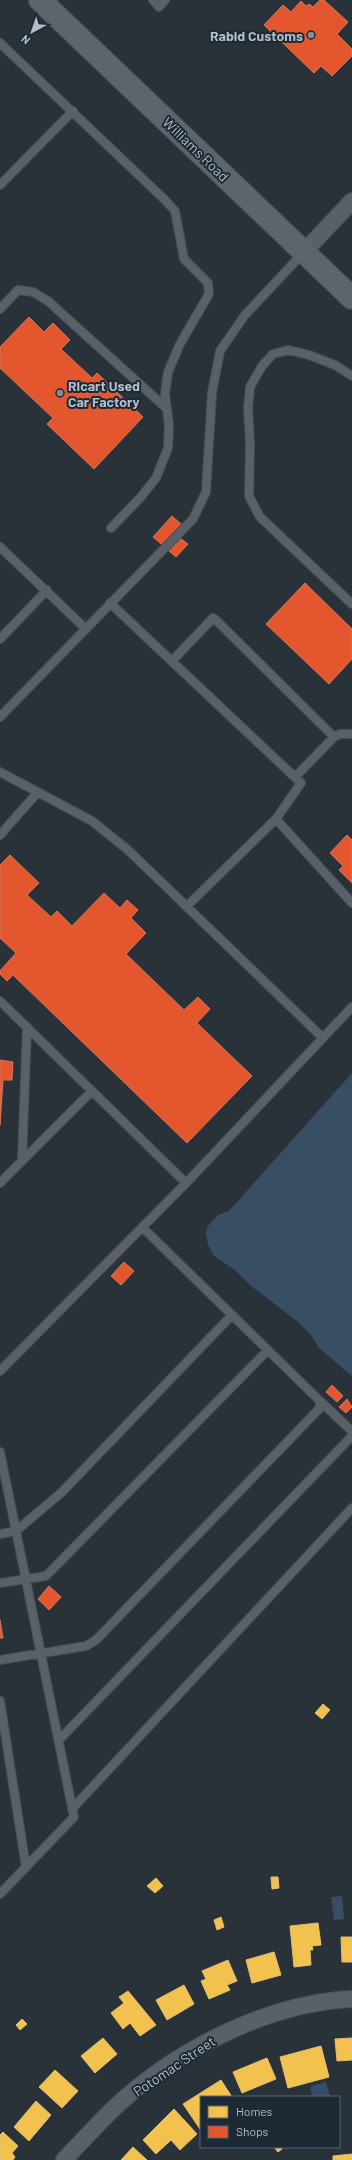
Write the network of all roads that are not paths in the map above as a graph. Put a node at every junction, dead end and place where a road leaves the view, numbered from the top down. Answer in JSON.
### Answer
{"nodes":[{"id":1,"x":40,"y":0,"type":"edge"},
{"id":2,"x":153,"y":0,"type":"edge"},
{"id":3,"x":165,"y":0,"type":"edge"},
{"id":4,"x":0,"y":43,"type":"edge"},
{"id":5,"x":73,"y":111,"type":"junction"},
{"id":6,"x":0,"y":185,"type":"edge"},
{"id":7,"x":352,"y":201,"type":"edge"},
{"id":8,"x":304,"y":252,"type":"junction"},
{"id":9,"x":352,"y":298,"type":"edge"},
{"id":10,"x":0,"y":309,"type":"edge"},
{"id":11,"x":352,"y":376,"type":"edge"},
{"id":12,"x":165,"y":407,"type":"junction"},
{"id":13,"x":111,"y":528,"type":"dead end"},
{"id":14,"x":0,"y":547,"type":"edge"},
{"id":15,"x":47,"y":590,"type":"junction"},
{"id":16,"x":110,"y":603,"type":"junction"},
{"id":17,"x":352,"y":604,"type":"edge"},
{"id":18,"x":86,"y":629,"type":"junction"},
{"id":19,"x":0,"y":639,"type":"edge"},
{"id":20,"x":172,"y":661,"type":"junction"},
{"id":21,"x":0,"y":717,"type":"edge"},
{"id":22,"x":352,"y":734,"type":"edge"},
{"id":23,"x":334,"y":737,"type":"junction"},
{"id":24,"x":0,"y":772,"type":"edge"},
{"id":25,"x":295,"y":777,"type":"junction"},
{"id":26,"x":38,"y":792,"type":"junction"},
{"id":27,"x":276,"y":819,"type":"junction"},
{"id":28,"x":0,"y":835,"type":"edge"},
{"id":29,"x":352,"y":903,"type":"edge"},
{"id":30,"x":187,"y":906,"type":"junction"},
{"id":31,"x":0,"y":1001,"type":"edge"},
{"id":32,"x":352,"y":1007,"type":"edge"},
{"id":33,"x":27,"y":1027,"type":"junction"},
{"id":34,"x":323,"y":1038,"type":"junction"},
{"id":35,"x":92,"y":1091,"type":"junction"},
{"id":36,"x":22,"y":1160,"type":"junction"},
{"id":37,"x":0,"y":1183,"type":"edge"},
{"id":38,"x":186,"y":1183,"type":"junction"},
{"id":39,"x":142,"y":1227,"type":"junction"},
{"id":40,"x":232,"y":1315,"type":"junction"},
{"id":41,"x":268,"y":1350,"type":"junction"},
{"id":42,"x":0,"y":1371,"type":"edge"},
{"id":43,"x":320,"y":1401,"type":"junction"},
{"id":44,"x":352,"y":1431,"type":"edge"},
{"id":45,"x":352,"y":1436,"type":"edge"},
{"id":46,"x":0,"y":1452,"type":"edge"},
{"id":47,"x":3,"y":1486,"type":"edge"},
{"id":48,"x":352,"y":1508,"type":"edge"},
{"id":49,"x":16,"y":1531,"type":"junction"},
{"id":50,"x":0,"y":1534,"type":"edge"},
{"id":51,"x":25,"y":1580,"type":"junction"},
{"id":52,"x":0,"y":1583,"type":"edge"},
{"id":53,"x":41,"y":1652,"type":"junction"},
{"id":54,"x":0,"y":1660,"type":"edge"},
{"id":55,"x":0,"y":1701,"type":"edge"},
{"id":56,"x":58,"y":1740,"type":"junction"},
{"id":57,"x":72,"y":1809,"type":"junction"},
{"id":58,"x":26,"y":1867,"type":"junction"},
{"id":59,"x":0,"y":1894,"type":"edge"},
{"id":60,"x":352,"y":1999,"type":"edge"},
{"id":61,"x":64,"y":2160,"type":"edge"}],
"edges":[{"from":1,"to":8,"type":"main road","name":"Williams Road"},
{"from":2,"to":3,"type":"lane"},
{"from":4,"to":5,"type":"lane"},
{"from":5,"to":6,"type":"lane"},
{"from":5,"to":12,"type":"lane"},
{"from":7,"to":8,"type":"street"},
{"from":8,"to":9,"type":"main road","name":"Williams Road"},
{"from":8,"to":16,"type":"lane"},
{"from":10,"to":12,"type":"lane"},
{"from":11,"to":17,"type":"lane"},
{"from":12,"to":13,"type":"lane"},
{"from":14,"to":15,"type":"lane"},
{"from":15,"to":18,"type":"lane"},
{"from":15,"to":19,"type":"lane"},
{"from":16,"to":18,"type":"lane"},
{"from":16,"to":20,"type":"lane"},
{"from":18,"to":21,"type":"lane"},
{"from":20,"to":23,"type":"lane"},
{"from":20,"to":25,"type":"lane"},
{"from":22,"to":23,"type":"lane"},
{"from":23,"to":25,"type":"lane"},
{"from":24,"to":26,"type":"lane"},
{"from":25,"to":27,"type":"lane"},
{"from":26,"to":28,"type":"lane"},
{"from":26,"to":30,"type":"lane"},
{"from":27,"to":29,"type":"lane"},
{"from":27,"to":30,"type":"lane"},
{"from":30,"to":34,"type":"lane"},
{"from":31,"to":33,"type":"lane"},
{"from":32,"to":34,"type":"lane"},
{"from":33,"to":35,"type":"lane"},
{"from":33,"to":36,"type":"lane"},
{"from":34,"to":38,"type":"lane"},
{"from":35,"to":36,"type":"lane"},
{"from":35,"to":38,"type":"lane"},
{"from":36,"to":37,"type":"lane"},
{"from":38,"to":39,"type":"lane"},
{"from":39,"to":40,"type":"lane"},
{"from":39,"to":42,"type":"lane"},
{"from":40,"to":41,"type":"lane"},
{"from":40,"to":49,"type":"lane"},
{"from":41,"to":43,"type":"lane"},
{"from":41,"to":51,"type":"lane"},
{"from":43,"to":44,"type":"lane"},
{"from":43,"to":53,"type":"lane"},
{"from":45,"to":56,"type":"lane"},
{"from":46,"to":47,"type":"lane"},
{"from":47,"to":49,"type":"lane"},
{"from":48,"to":57,"type":"lane"},
{"from":49,"to":50,"type":"lane"},
{"from":49,"to":51,"type":"lane"},
{"from":51,"to":52,"type":"lane"},
{"from":51,"to":53,"type":"lane"},
{"from":53,"to":54,"type":"lane"},
{"from":53,"to":56,"type":"lane"},
{"from":55,"to":58,"type":"lane"},
{"from":56,"to":57,"type":"lane"},
{"from":57,"to":58,"type":"lane"},
{"from":58,"to":59,"type":"lane"},
{"from":60,"to":61,"type":"street","name":"Potomac Street"}]}
